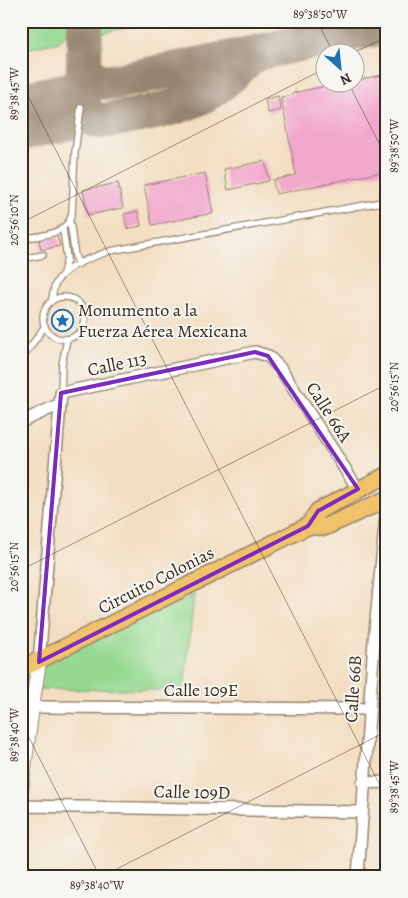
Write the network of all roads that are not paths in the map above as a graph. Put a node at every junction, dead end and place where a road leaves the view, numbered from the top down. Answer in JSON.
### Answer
{"nodes":[{"id":1,"x":82,"y":107,"type":"dead end"},
{"id":2,"x":387,"y":201,"type":"edge"},
{"id":3,"x":70,"y":222,"type":"junction"},
{"id":4,"x":63,"y":228,"type":"junction"},
{"id":5,"x":21,"y":239,"type":"edge"},
{"id":6,"x":43,"y":255,"type":"dead end"},
{"id":7,"x":21,"y":259,"type":"edge"},
{"id":8,"x":79,"y":264,"type":"junction"},
{"id":9,"x":63,"y":273,"type":"junction"},
{"id":10,"x":51,"y":302,"type":"junction"},
{"id":11,"x":45,"y":326,"type":"junction"},
{"id":12,"x":67,"y":339,"type":"junction"},
{"id":13,"x":268,"y":356,"type":"joint"},
{"id":14,"x":21,"y":360,"type":"edge"},
{"id":15,"x":60,"y":399,"type":"junction"},
{"id":16,"x":21,"y":422,"type":"edge"},
{"id":17,"x":387,"y":475,"type":"edge"},
{"id":18,"x":358,"y":489,"type":"junction"},
{"id":19,"x":387,"y":500,"type":"edge"},
{"id":20,"x":387,"y":505,"type":"edge"},
{"id":21,"x":308,"y":526,"type":"junction"},
{"id":22,"x":387,"y":640,"type":"edge"},
{"id":23,"x":374,"y":641,"type":"junction"},
{"id":24,"x":39,"y":662,"type":"junction"},
{"id":25,"x":21,"y":669,"type":"edge"},
{"id":26,"x":32,"y":707,"type":"junction"},
{"id":27,"x":370,"y":709,"type":"junction"},
{"id":28,"x":387,"y":782,"type":"edge"},
{"id":29,"x":363,"y":783,"type":"junction"},
{"id":30,"x":21,"y":790,"type":"edge"},
{"id":31,"x":21,"y":806,"type":"edge"},
{"id":32,"x":362,"y":812,"type":"junction"},
{"id":33,"x":358,"y":877,"type":"edge"}],
"edges":[{"from":1,"to":3,"type":"lane"},
{"from":2,"to":8,"type":"lane"},
{"from":3,"to":4,"type":"lane"},
{"from":3,"to":8,"type":"lane"},
{"from":4,"to":5,"type":"lane"},
{"from":4,"to":9,"type":"lane"},
{"from":6,"to":7,"type":"lane"},
{"from":8,"to":9,"type":"lane"},
{"from":9,"to":10,"type":"lane"},
{"from":10,"to":11,"type":"lane"},
{"from":10,"to":12,"type":"lane"},
{"from":11,"to":12,"type":"lane"},
{"from":11,"to":14,"type":"lane"},
{"from":12,"to":15,"type":"lane"},
{"from":13,"to":15,"type":"street","name":"Calle 113"},
{"from":13,"to":18,"type":"street","name":"Calle 66A"},
{"from":15,"to":16,"type":"street","name":"Calle 113"},
{"from":15,"to":24,"type":"street"},
{"from":17,"to":18,"type":"main road"},
{"from":18,"to":21,"type":"main road"},
{"from":19,"to":21,"type":"main road"},
{"from":20,"to":23,"type":"street","name":"Calle 66B"},
{"from":21,"to":24,"type":"main road","name":"Circuito Colonias"},
{"from":22,"to":23,"type":"street"},
{"from":23,"to":27,"type":"street","name":"Calle 66B"},
{"from":24,"to":25,"type":"main road","name":"Circuito Colonias"},
{"from":24,"to":26,"type":"street"},
{"from":26,"to":27,"type":"street","name":"Calle 109E"},
{"from":26,"to":30,"type":"street"},
{"from":27,"to":29,"type":"street","name":"Calle 66B"},
{"from":28,"to":29,"type":"street"},
{"from":29,"to":32,"type":"street","name":"Calle 66B"},
{"from":31,"to":32,"type":"street","name":"Calle 109D"},
{"from":32,"to":33,"type":"street","name":"Calle 66B"}]}
